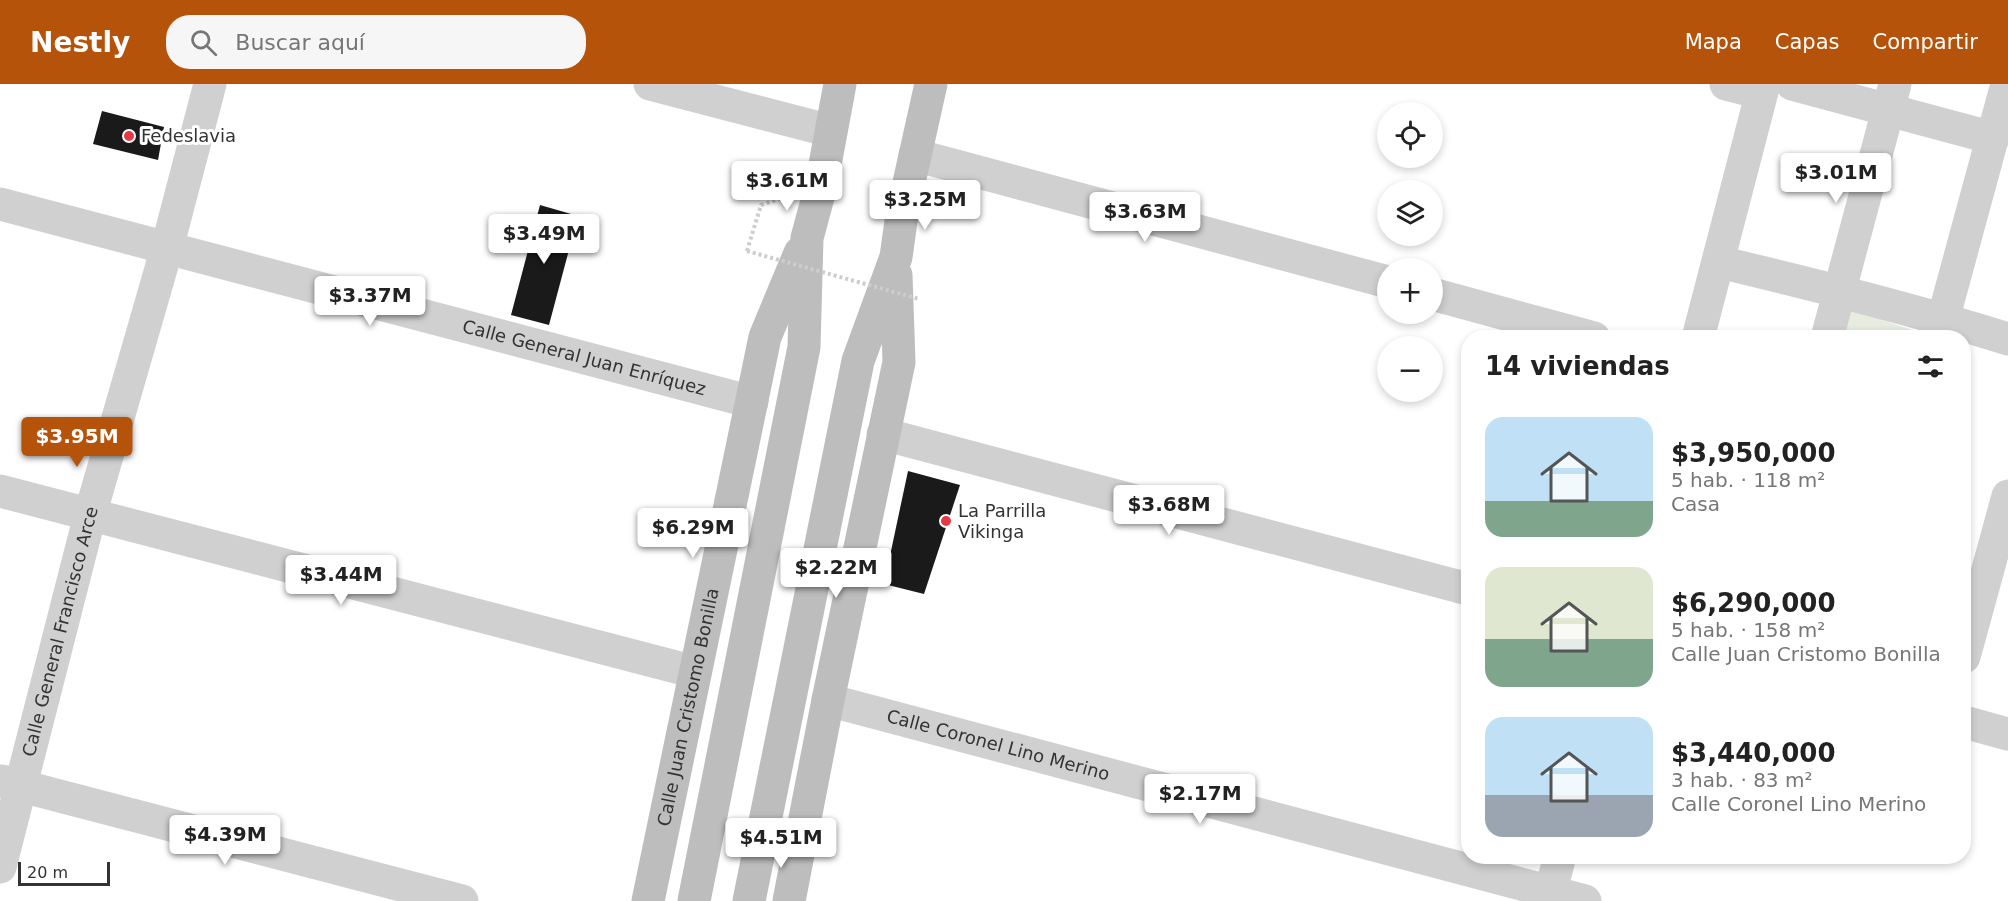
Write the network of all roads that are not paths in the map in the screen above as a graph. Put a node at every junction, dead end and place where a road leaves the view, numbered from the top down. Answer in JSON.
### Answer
{"nodes":[{"id":1,"x":210,"y":84,"type":"edge"},
{"id":2,"x":650,"y":84,"type":"edge"},
{"id":3,"x":840,"y":84,"type":"edge"},
{"id":4,"x":931,"y":84,"type":"edge"},
{"id":5,"x":1726,"y":84,"type":"edge"},
{"id":6,"x":2007,"y":84,"type":"edge"},
{"id":7,"x":1772,"y":87,"type":"edge"},
{"id":8,"x":1892,"y":98,"type":"edge"},
{"id":9,"x":831,"y":131,"type":"junction"},
{"id":10,"x":1993,"y":138,"type":"junction"},
{"id":11,"x":915,"y":155,"type":"junction"},
{"id":12,"x":0,"y":204,"type":"edge"},
{"id":13,"x":807,"y":238,"type":"junction"},
{"id":14,"x":166,"y":248,"type":"junction"},
{"id":15,"x":896,"y":257,"type":"junction"},
{"id":16,"x":1719,"y":262,"type":"junction"},
{"id":17,"x":1377,"y":279,"type":"edge"},
{"id":18,"x":1840,"y":291,"type":"junction"},
{"id":19,"x":1443,"y":297,"type":"edge"},
{"id":20,"x":1941,"y":328,"type":"edge"},
{"id":21,"x":1565,"y":330,"type":"edge"},
{"id":22,"x":1700,"y":330,"type":"edge"},
{"id":23,"x":1829,"y":330,"type":"edge"},
{"id":24,"x":1971,"y":333,"type":"edge"},
{"id":25,"x":2008,"y":339,"type":"edge"},
{"id":26,"x":752,"y":402,"type":"junction"},
{"id":27,"x":883,"y":434,"type":"junction"},
{"id":28,"x":0,"y":491,"type":"edge"},
{"id":29,"x":2008,"y":496,"type":"edge"},
{"id":30,"x":90,"y":515,"type":"junction"},
{"id":31,"x":1461,"y":587,"type":"edge"},
{"id":32,"x":1971,"y":631,"type":"edge"},
{"id":33,"x":695,"y":672,"type":"junction"},
{"id":34,"x":828,"y":700,"type":"junction"},
{"id":35,"x":1971,"y":724,"type":"edge"},
{"id":36,"x":2008,"y":734,"type":"edge"},
{"id":37,"x":11,"y":784,"type":"edge"},
{"id":38,"x":1558,"y":864,"type":"edge"},
{"id":39,"x":0,"y":867,"type":"edge"},
{"id":40,"x":1550,"y":896,"type":"edge"},
{"id":41,"x":462,"y":901,"type":"edge"},
{"id":42,"x":648,"y":901,"type":"edge"},
{"id":43,"x":694,"y":901,"type":"edge"},
{"id":44,"x":749,"y":901,"type":"edge"},
{"id":45,"x":789,"y":901,"type":"edge"},
{"id":46,"x":1585,"y":901,"type":"edge"}],
"edges":[{"from":1,"to":14,"type":"street","name":"Calle General Francisco Arce"},
{"from":2,"to":9,"type":"street"},
{"from":3,"to":9,"type":"main road","name":"Calle Juan Cristomo Bonilla"},
{"from":4,"to":11,"type":"main road"},
{"from":5,"to":7,"type":"street"},
{"from":6,"to":10,"type":"street"},
{"from":7,"to":8,"type":"street"},
{"from":7,"to":16,"type":"street"},
{"from":8,"to":10,"type":"street"},
{"from":8,"to":18,"type":"street"},
{"from":9,"to":13,"type":"main road","name":"Calle Juan Cristomo Bonilla"},
{"from":10,"to":20,"type":"street"},
{"from":11,"to":15,"type":"main road"},
{"from":11,"to":17,"type":"street"},
{"from":12,"to":14,"type":"street","name":"Calle General Juan Enríquez"},
{"from":13,"to":26,"type":"main road","name":"Calle Juan Cristomo Bonilla"},
{"from":13,"to":43,"type":"main road","name":"Calle Juan Cristomo Bonilla"},
{"from":14,"to":26,"type":"street","name":"Calle General Juan Enríquez"},
{"from":14,"to":30,"type":"street","name":"Calle General Francisco Arce"},
{"from":15,"to":27,"type":"main road"},
{"from":15,"to":44,"type":"main road"},
{"from":16,"to":18,"type":"street"},
{"from":16,"to":22,"type":"street"},
{"from":18,"to":20,"type":"street"},
{"from":18,"to":23,"type":"street"},
{"from":19,"to":21,"type":"street"},
{"from":24,"to":25,"type":"street"},
{"from":26,"to":33,"type":"main road","name":"Calle Juan Cristomo Bonilla"},
{"from":27,"to":31,"type":"street"},
{"from":27,"to":34,"type":"main road"},
{"from":28,"to":30,"type":"street"},
{"from":29,"to":32,"type":"street"},
{"from":30,"to":33,"type":"street"},
{"from":30,"to":37,"type":"street","name":"Calle General Francisco Arce"},
{"from":33,"to":42,"type":"main road","name":"Calle Juan Cristomo Bonilla"},
{"from":34,"to":40,"type":"street","name":"Calle Coronel Lino Merino"},
{"from":34,"to":45,"type":"main road"},
{"from":35,"to":36,"type":"street"},
{"from":37,"to":39,"type":"street","name":"Calle General Francisco Arce"},
{"from":37,"to":41,"type":"street"},
{"from":38,"to":40,"type":"street"},
{"from":40,"to":46,"type":"street","name":"Calle Coronel Lino Merino"}]}
